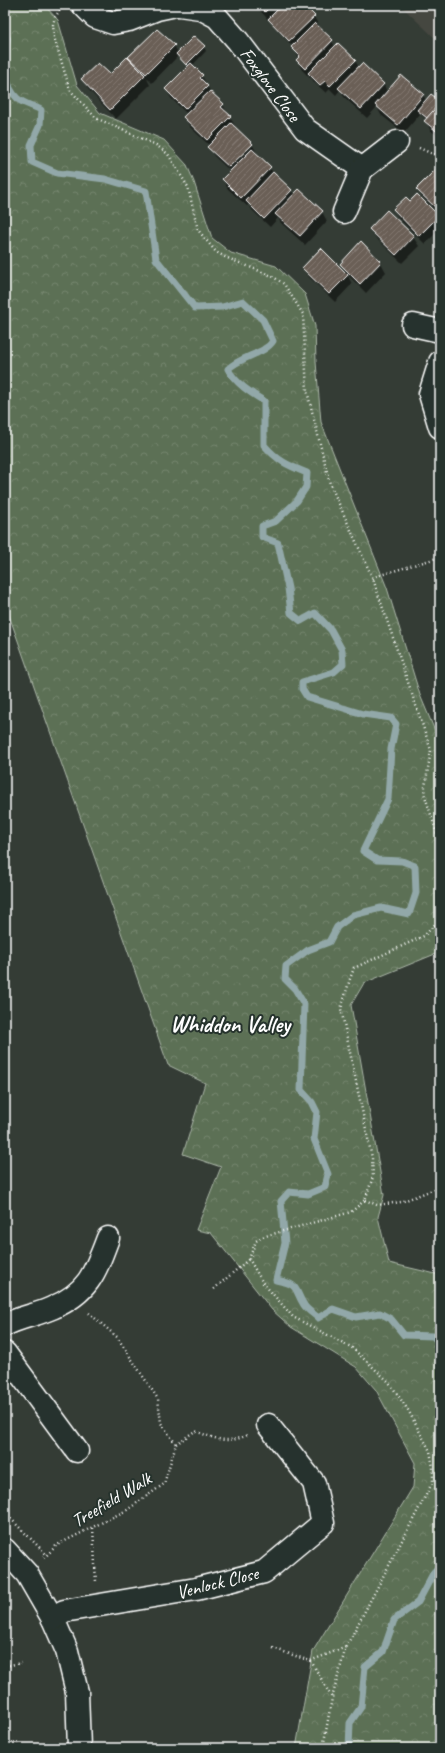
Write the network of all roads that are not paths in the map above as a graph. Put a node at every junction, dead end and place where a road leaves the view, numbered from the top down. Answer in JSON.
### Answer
{"nodes":[{"id":1,"x":178,"y":5,"type":"edge"},
{"id":2,"x":72,"y":7,"type":"edge"},
{"id":3,"x":397,"y":142,"type":"dead end"},
{"id":4,"x":362,"y":169,"type":"junction"},
{"id":5,"x":344,"y":212,"type":"dead end"},
{"id":6,"x":413,"y":324,"type":"dead end"},
{"id":7,"x":440,"y":331,"type":"edge"},
{"id":8,"x":440,"y":362,"type":"edge"},
{"id":9,"x":440,"y":426,"type":"edge"},
{"id":10,"x":108,"y":1238,"type":"dead end"},
{"id":11,"x":5,"y":1325,"type":"edge"},
{"id":12,"x":5,"y":1353,"type":"edge"},
{"id":13,"x":268,"y":1425,"type":"road end"},
{"id":14,"x":77,"y":1451,"type":"dead end"},
{"id":15,"x":5,"y":1550,"type":"edge"},
{"id":16,"x":53,"y":1619,"type":"junction"},
{"id":17,"x":79,"y":1748,"type":"edge"}],
"edges":[{"from":1,"to":2,"type":"street","name":"Foxglove Close"},
{"from":1,"to":4,"type":"street","name":"Foxglove Close"},
{"from":3,"to":4,"type":"street"},
{"from":4,"to":5,"type":"street"},
{"from":6,"to":7,"type":"street"},
{"from":8,"to":9,"type":"street"},
{"from":10,"to":11,"type":"street"},
{"from":12,"to":14,"type":"street"},
{"from":13,"to":16,"type":"street","name":"Venlock Close"},
{"from":15,"to":16,"type":"street"},
{"from":16,"to":17,"type":"street"}]}
